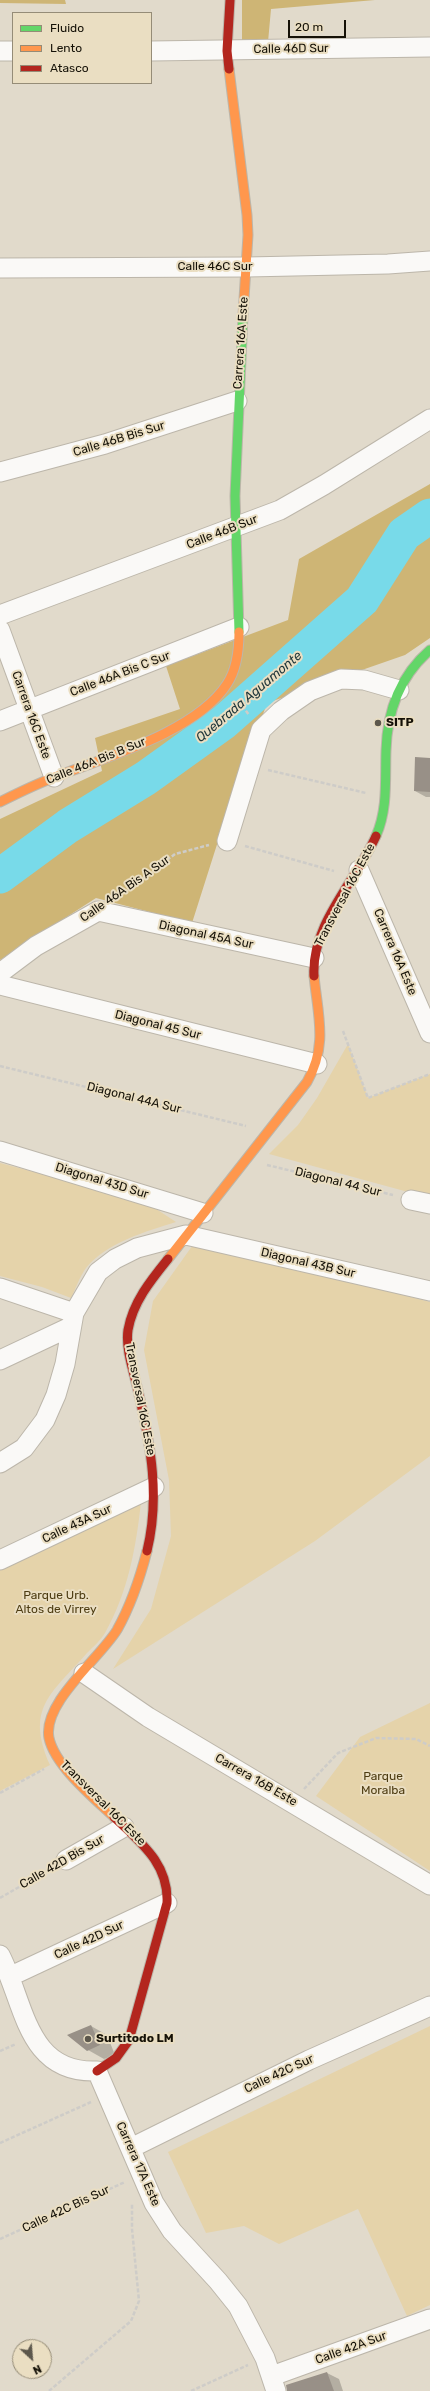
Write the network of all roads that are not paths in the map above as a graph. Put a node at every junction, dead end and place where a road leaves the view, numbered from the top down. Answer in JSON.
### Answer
{"nodes":[{"id":1,"x":230,"y":0,"type":"edge"},
{"id":2,"x":430,"y":47,"type":"edge"},
{"id":3,"x":0,"y":51,"type":"edge"},
{"id":4,"x":12,"y":51,"type":"edge"},
{"id":5,"x":152,"y":51,"type":"edge"},
{"id":6,"x":227,"y":51,"type":"junction"},
{"id":7,"x":430,"y":261,"type":"edge"},
{"id":8,"x":0,"y":268,"type":"edge"},
{"id":9,"x":247,"y":268,"type":"junction"},
{"id":10,"x":237,"y":401,"type":"junction"},
{"id":11,"x":430,"y":419,"type":"edge"},
{"id":12,"x":0,"y":472,"type":"edge"},
{"id":13,"x":233,"y":529,"type":"junction"},
{"id":14,"x":0,"y":615,"type":"edge"},
{"id":15,"x":239,"y":627,"type":"junction"},
{"id":16,"x":0,"y":630,"type":"edge"},
{"id":17,"x":430,"y":650,"type":"edge"},
{"id":18,"x":227,"y":685,"type":"joint"},
{"id":19,"x":399,"y":690,"type":"junction"},
{"id":20,"x":29,"y":709,"type":"junction"},
{"id":21,"x":0,"y":721,"type":"edge"},
{"id":22,"x":54,"y":777,"type":"junction"},
{"id":23,"x":0,"y":802,"type":"edge"},
{"id":24,"x":227,"y":841,"type":"road end"},
{"id":25,"x":357,"y":874,"type":"junction"},
{"id":26,"x":98,"y":911,"type":"joint"},
{"id":27,"x":314,"y":958,"type":"junction"},
{"id":28,"x":0,"y":973,"type":"edge"},
{"id":29,"x":0,"y":985,"type":"edge"},
{"id":30,"x":430,"y":1033,"type":"edge"},
{"id":31,"x":317,"y":1064,"type":"junction"},
{"id":32,"x":0,"y":1151,"type":"edge"},
{"id":33,"x":411,"y":1200,"type":"road end"},
{"id":34,"x":430,"y":1204,"type":"edge"},
{"id":35,"x":203,"y":1213,"type":"junction"},
{"id":36,"x":186,"y":1235,"type":"junction"},
{"id":37,"x":0,"y":1288,"type":"edge"},
{"id":38,"x":430,"y":1291,"type":"edge"},
{"id":39,"x":72,"y":1320,"type":"junction"},
{"id":40,"x":0,"y":1360,"type":"edge"},
{"id":41,"x":0,"y":1463,"type":"edge"},
{"id":42,"x":154,"y":1488,"type":"junction"},
{"id":43,"x":0,"y":1560,"type":"edge"},
{"id":44,"x":84,"y":1673,"type":"junction"},
{"id":45,"x":124,"y":1826,"type":"junction"},
{"id":46,"x":66,"y":1860,"type":"road end"},
{"id":47,"x":430,"y":1885,"type":"edge"},
{"id":48,"x":167,"y":1903,"type":"junction"},
{"id":49,"x":0,"y":1955,"type":"edge"},
{"id":50,"x":11,"y":1976,"type":"junction"},
{"id":51,"x":430,"y":2006,"type":"edge"},
{"id":52,"x":97,"y":2071,"type":"junction"},
{"id":53,"x":131,"y":2148,"type":"junction"},
{"id":54,"x":430,"y":2319,"type":"edge"},
{"id":55,"x":274,"y":2384,"type":"edge"}],
"edges":[{"from":1,"to":6,"type":"street","name":"Carrera 16A Este"},
{"from":2,"to":6,"type":"street","name":"Calle 46D Sur"},
{"from":3,"to":4,"type":"street"},
{"from":5,"to":6,"type":"street","name":"Calle 46D Sur"},
{"from":6,"to":9,"type":"street","name":"Carrera 16A Este"},
{"from":7,"to":9,"type":"street","name":"Calle 46C Sur"},
{"from":8,"to":9,"type":"street","name":"Calle 46C Sur"},
{"from":9,"to":10,"type":"street","name":"Carrera 16A Este"},
{"from":10,"to":12,"type":"street","name":"Calle 46B Bis Sur"},
{"from":10,"to":13,"type":"street","name":"Carrera 16A Este"},
{"from":11,"to":13,"type":"street","name":"Calle 46B Sur"},
{"from":13,"to":14,"type":"street","name":"Calle 46B Sur"},
{"from":13,"to":15,"type":"street","name":"Carrera 16A Este"},
{"from":15,"to":18,"type":"street","name":"Carrera 16A Este"},
{"from":15,"to":20,"type":"street","name":"Calle 46A Bis C Sur"},
{"from":16,"to":20,"type":"street","name":"Carrera 16C Este"},
{"from":17,"to":19,"type":"street"},
{"from":18,"to":22,"type":"street","name":"Calle 46A Bis B Sur"},
{"from":19,"to":24,"type":"street"},
{"from":19,"to":25,"type":"street","name":"Transversal 16C Este"},
{"from":20,"to":21,"type":"street","name":"Calle 46A Bis C Sur"},
{"from":20,"to":22,"type":"street","name":"Carrera 16C Este"},
{"from":22,"to":23,"type":"street","name":"Calle 46A Bis B Sur"},
{"from":25,"to":27,"type":"street","name":"Transversal 16C Este"},
{"from":25,"to":30,"type":"street","name":"Carrera 16A Este"},
{"from":26,"to":27,"type":"street","name":"Diagonal 45A Sur"},
{"from":26,"to":28,"type":"street","name":"Calle 46A Bis A Sur"},
{"from":27,"to":31,"type":"street","name":"Transversal 16C Este"},
{"from":29,"to":31,"type":"street","name":"Diagonal 45 Sur"},
{"from":31,"to":35,"type":"street","name":"Transversal 16C Este"},
{"from":32,"to":35,"type":"street","name":"Diagonal 43D Sur"},
{"from":33,"to":34,"type":"street"},
{"from":35,"to":36,"type":"street","name":"Transversal 16C Este"},
{"from":36,"to":38,"type":"street","name":"Diagonal 43B Sur"},
{"from":36,"to":39,"type":"street"},
{"from":36,"to":42,"type":"street","name":"Transversal 16C Este"},
{"from":37,"to":39,"type":"street"},
{"from":39,"to":40,"type":"street"},
{"from":39,"to":41,"type":"street"},
{"from":42,"to":43,"type":"street","name":"Calle 43A Sur"},
{"from":42,"to":44,"type":"street","name":"Transversal 16C Este"},
{"from":44,"to":45,"type":"street","name":"Transversal 16C Este"},
{"from":44,"to":47,"type":"street","name":"Carrera 16B Este"},
{"from":45,"to":46,"type":"street","name":"Calle 42D Bis Sur"},
{"from":45,"to":48,"type":"street","name":"Transversal 16C Este"},
{"from":48,"to":50,"type":"street","name":"Calle 42D Sur"},
{"from":48,"to":52,"type":"street","name":"Transversal 16C Este"},
{"from":49,"to":50,"type":"street"},
{"from":50,"to":52,"type":"street"},
{"from":51,"to":53,"type":"street","name":"Calle 42C Sur"},
{"from":52,"to":53,"type":"street","name":"Carrera 17A Este"},
{"from":53,"to":55,"type":"street","name":"Carrera 17A Este"},
{"from":54,"to":55,"type":"street","name":"Calle 42A Sur"}]}
